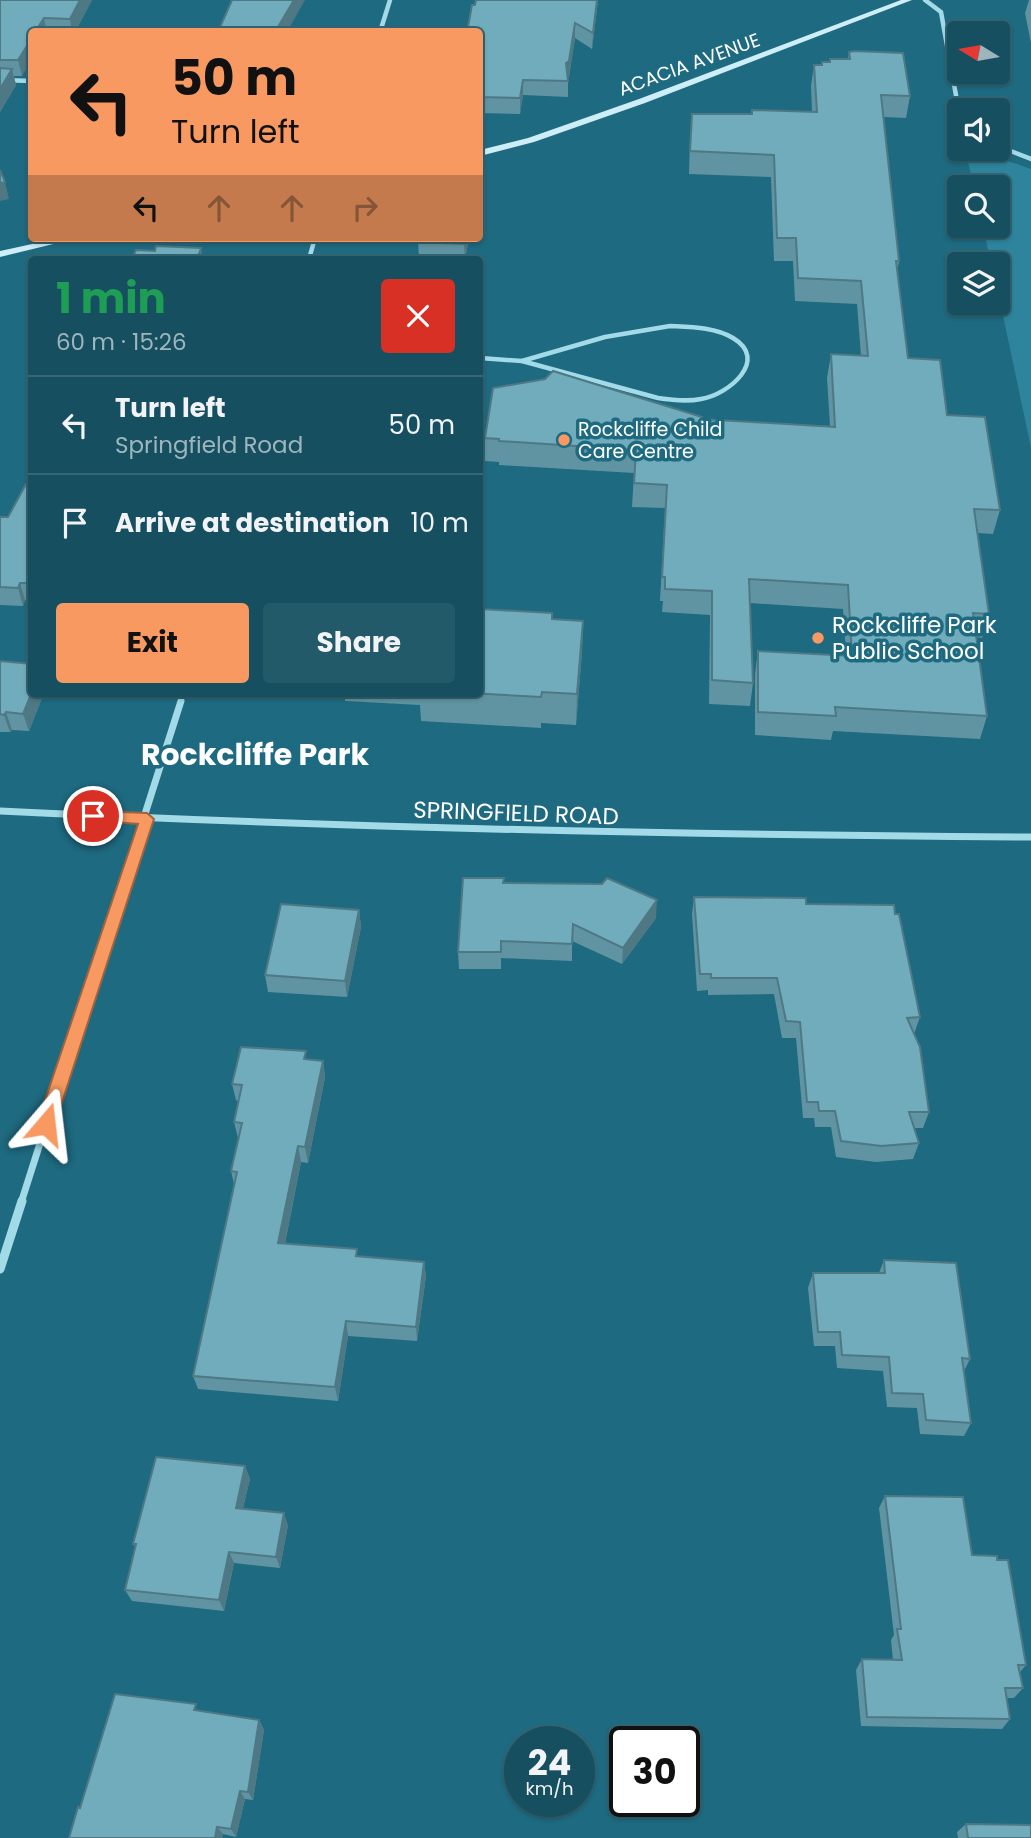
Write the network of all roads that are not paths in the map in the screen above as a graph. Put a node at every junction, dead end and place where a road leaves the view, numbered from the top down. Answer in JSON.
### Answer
{"nodes":[{"id":1,"x":390,"y":0,"type":"edge"},
{"id":2,"x":908,"y":0,"type":"edge"},
{"id":3,"x":925,"y":0,"type":"edge"},
{"id":4,"x":381,"y":28,"type":"edge"},
{"id":5,"x":0,"y":80,"type":"edge"},
{"id":6,"x":28,"y":81,"type":"edge"},
{"id":7,"x":957,"y":98,"type":"edge"},
{"id":8,"x":1010,"y":151,"type":"edge"},
{"id":9,"x":483,"y":152,"type":"edge"},
{"id":10,"x":1031,"y":159,"type":"edge"},
{"id":11,"x":55,"y":242,"type":"edge"},
{"id":12,"x":0,"y":254,"type":"edge"},
{"id":13,"x":483,"y":358,"type":"edge"},
{"id":14,"x":522,"y":361,"type":"junction"},
{"id":15,"x":182,"y":697,"type":"edge"},
{"id":16,"x":0,"y":811,"type":"edge"},
{"id":17,"x":147,"y":819,"type":"junction"},
{"id":18,"x":1031,"y":837,"type":"edge"},
{"id":19,"x":0,"y":1269,"type":"edge"}],
"edges":[{"from":1,"to":4,"type":"street"},
{"from":2,"to":9,"type":"street","name":"ACACIA AVENUE"},
{"from":3,"to":7,"type":"street"},
{"from":5,"to":6,"type":"street"},
{"from":8,"to":10,"type":"street"},
{"from":11,"to":12,"type":"street"},
{"from":13,"to":14,"type":"lane"},
{"from":14,"to":14,"type":"lane"},
{"from":15,"to":17,"type":"street"},
{"from":16,"to":17,"type":"street","name":"SPRINGFIELD ROAD"},
{"from":17,"to":18,"type":"street","name":"SPRINGFIELD ROAD"},
{"from":17,"to":19,"type":"street"}]}
